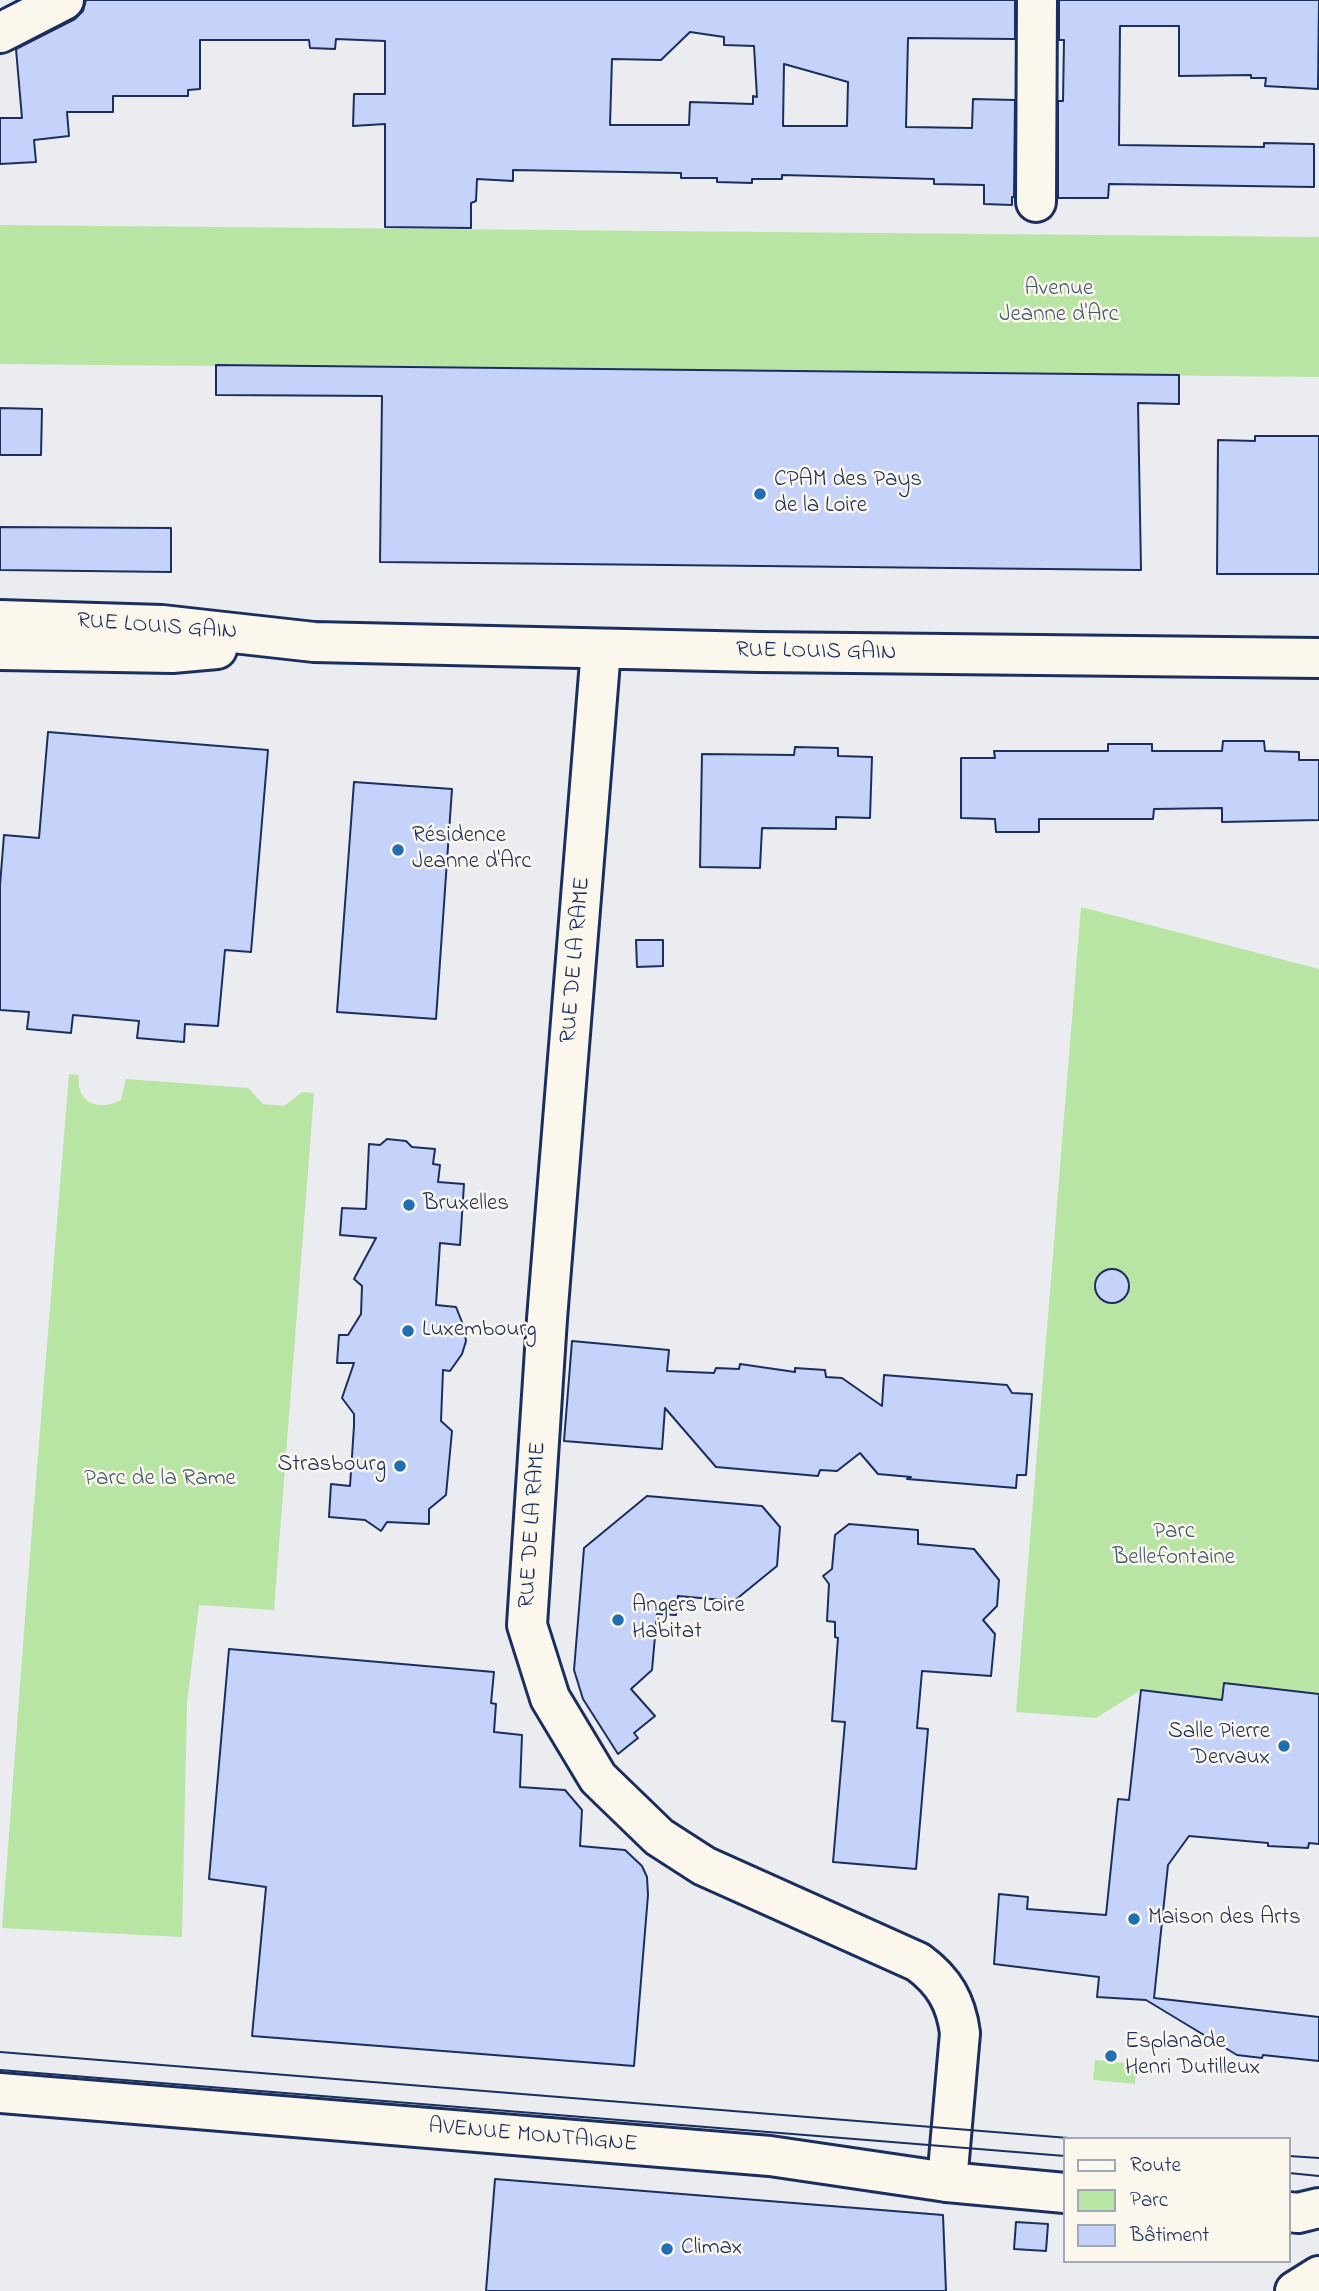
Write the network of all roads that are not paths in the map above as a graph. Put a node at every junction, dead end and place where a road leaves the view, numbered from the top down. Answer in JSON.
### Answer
{"nodes":[{"id":1,"x":64,"y":0,"type":"edge"},
{"id":2,"x":1037,"y":0,"type":"edge"},
{"id":3,"x":0,"y":33,"type":"edge"},
{"id":4,"x":1036,"y":202,"type":"dead end"},
{"id":5,"x":0,"y":620,"type":"edge"},
{"id":6,"x":314,"y":642,"type":"junction"},
{"id":7,"x":601,"y":649,"type":"junction"},
{"id":8,"x":0,"y":650,"type":"edge"},
{"id":9,"x":1319,"y":658,"type":"edge"},
{"id":10,"x":0,"y":2093,"type":"edge"},
{"id":11,"x":947,"y":2182,"type":"junction"},
{"id":12,"x":1064,"y":2193,"type":"edge"},
{"id":13,"x":1319,"y":2276,"type":"edge"},
{"id":14,"x":1295,"y":2291,"type":"edge"}],
"edges":[{"from":1,"to":3,"type":"street"},
{"from":2,"to":4,"type":"street"},
{"from":5,"to":6,"type":"street","name":"RUE LOUIS GAIN"},
{"from":6,"to":7,"type":"street","name":"RUE LOUIS GAIN"},
{"from":6,"to":8,"type":"street","name":"RUE LOUIS GAIN"},
{"from":7,"to":9,"type":"street","name":"RUE LOUIS GAIN"},
{"from":7,"to":11,"type":"street","name":"RUE DE LA RAME"},
{"from":10,"to":11,"type":"street","name":"AVENUE MONTAIGNE"},
{"from":11,"to":12,"type":"street","name":"AVENUE MONTAIGNE"},
{"from":13,"to":14,"type":"street"}]}
